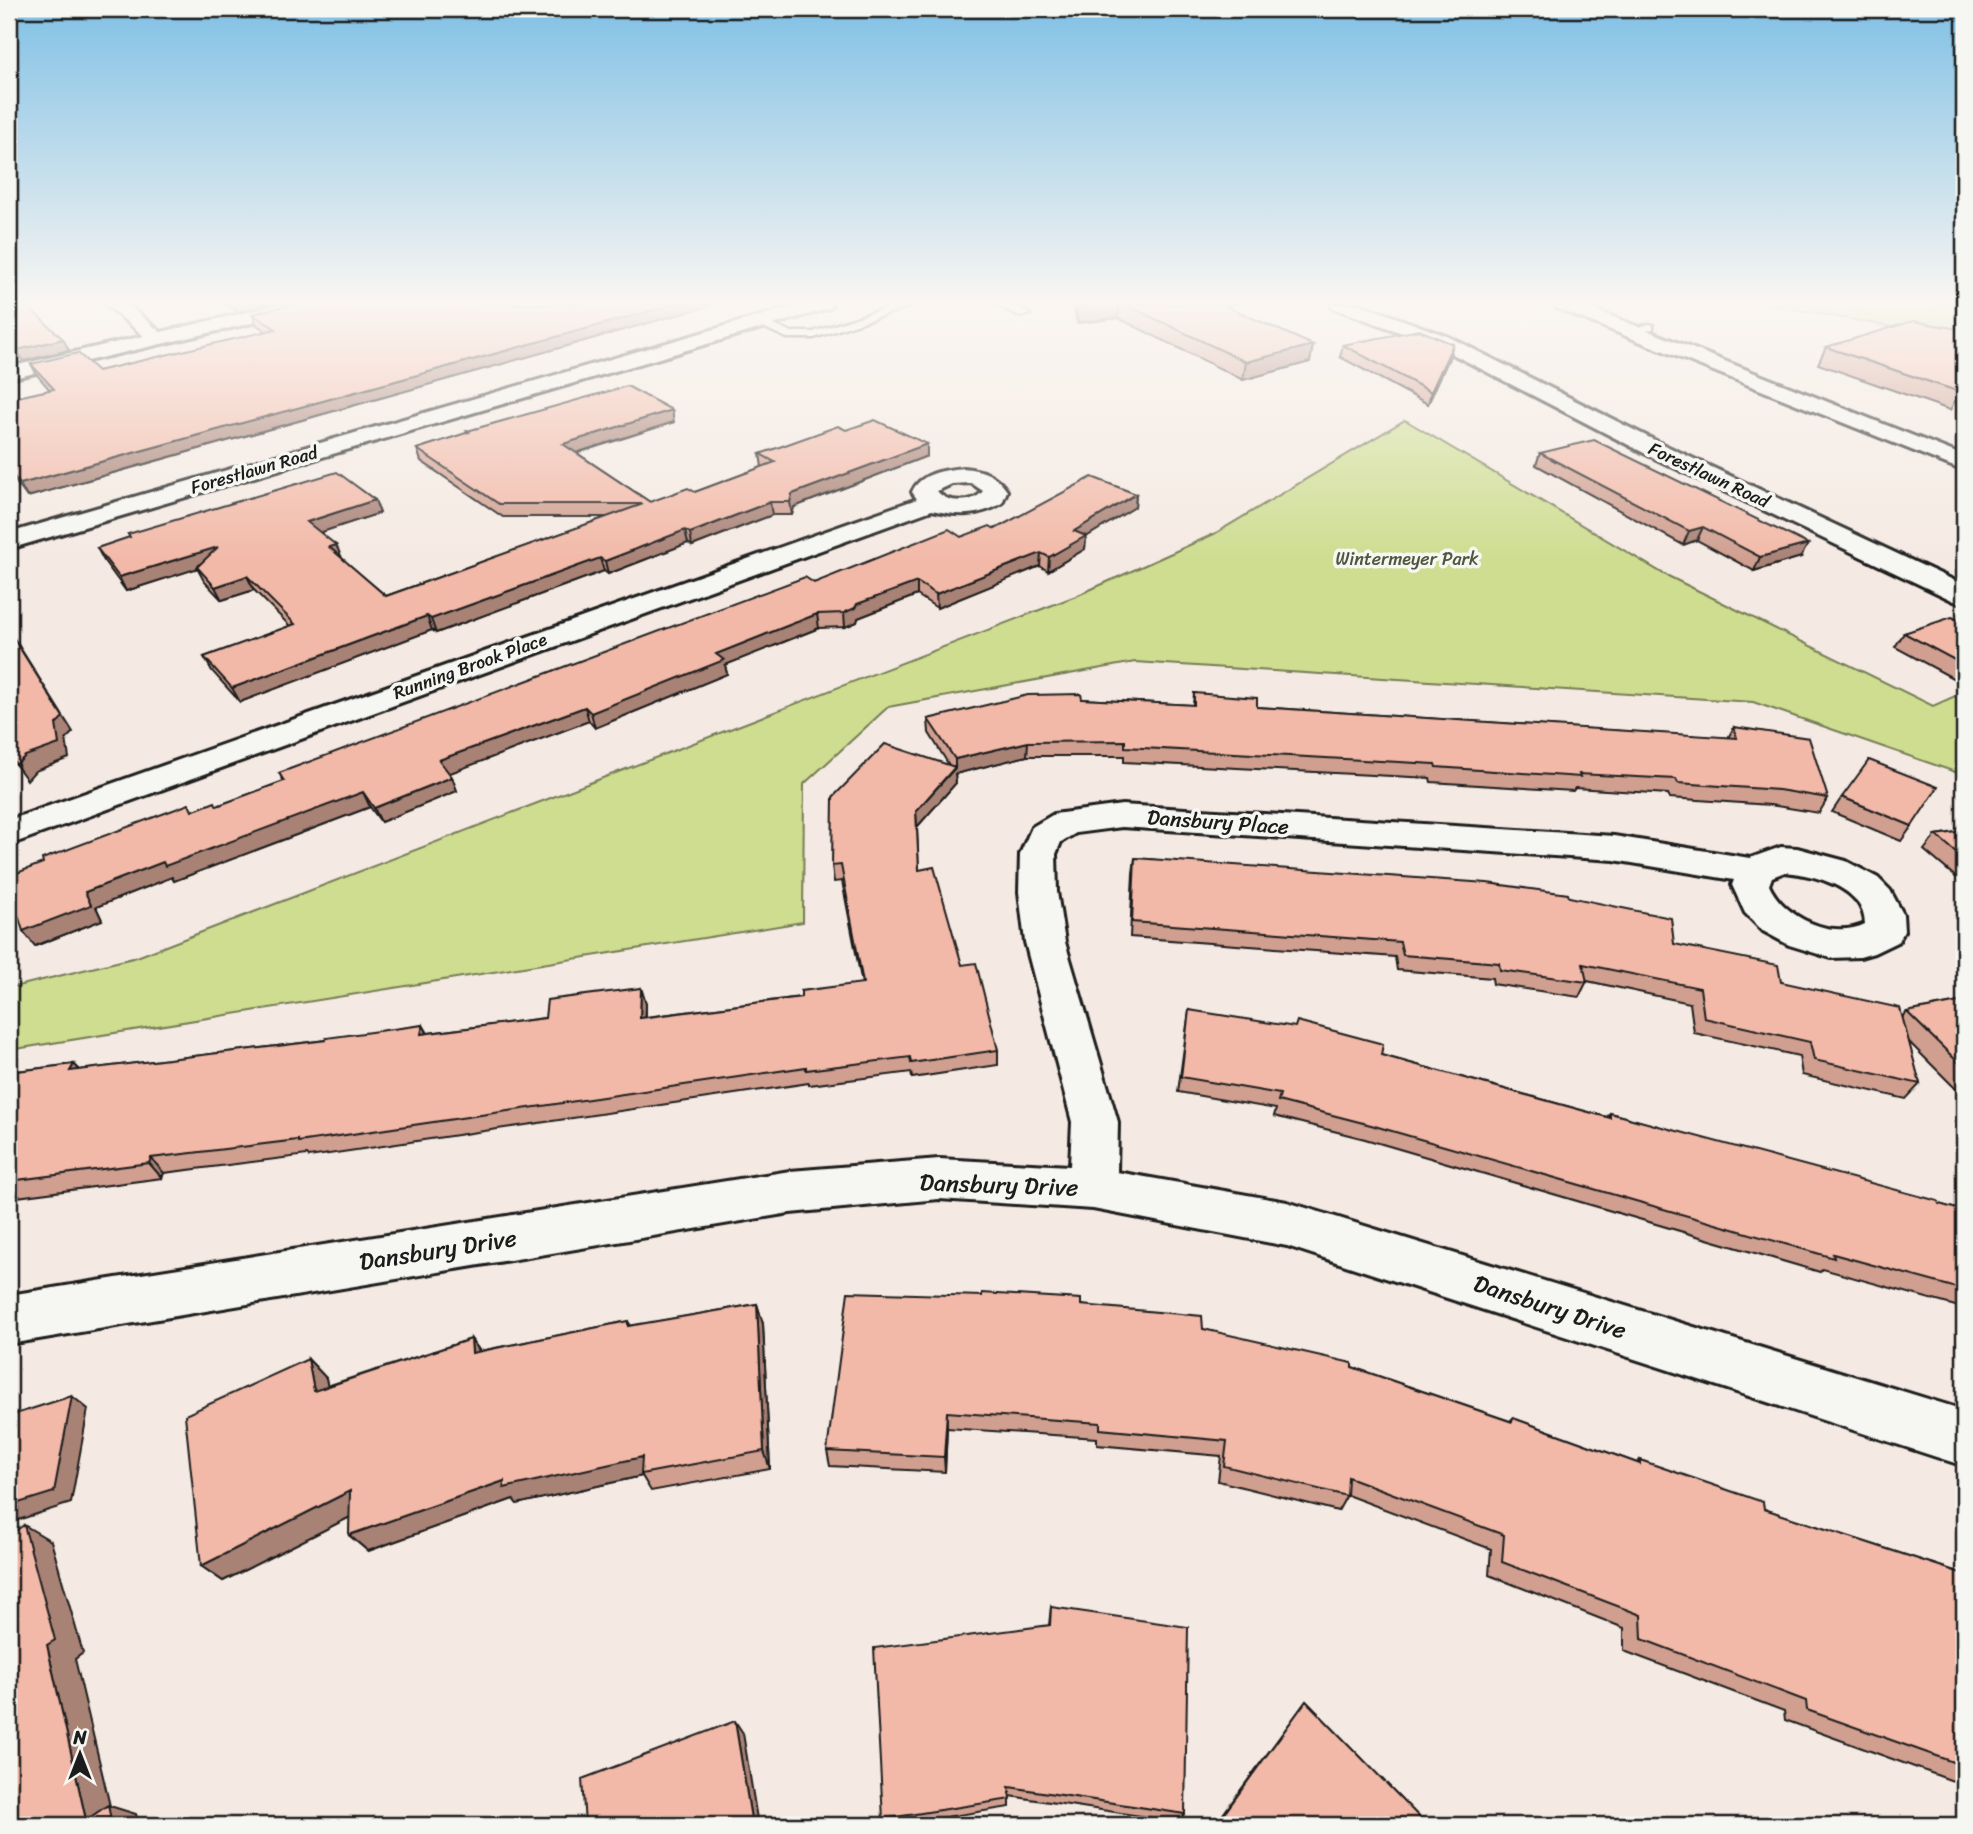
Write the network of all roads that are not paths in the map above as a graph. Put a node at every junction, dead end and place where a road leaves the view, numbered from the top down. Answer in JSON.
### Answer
{"nodes":[{"id":1,"x":531,"y":390,"type":"edge"},
{"id":2,"x":1537,"y":390,"type":"edge"},
{"id":3,"x":1785,"y":390,"type":"edge"},
{"id":4,"x":1802,"y":390,"type":"edge"},
{"id":5,"x":1964,"y":450,"type":"edge"},
{"id":6,"x":1964,"y":464,"type":"edge"},
{"id":7,"x":932,"y":502,"type":"dead end"},
{"id":8,"x":9,"y":541,"type":"edge"},
{"id":9,"x":1964,"y":595,"type":"edge"},
{"id":10,"x":9,"y":833,"type":"edge"},
{"id":11,"x":1753,"y":871,"type":"dead end"},
{"id":12,"x":1093,"y":1188,"type":"junction"},
{"id":13,"x":9,"y":1320,"type":"edge"},
{"id":14,"x":1964,"y":1438,"type":"edge"}],
"edges":[{"from":1,"to":8,"type":"street","name":"Forestlawn Road"},
{"from":2,"to":9,"type":"street","name":"Forestlawn Road"},
{"from":3,"to":6,"type":"street"},
{"from":4,"to":5,"type":"street"},
{"from":7,"to":10,"type":"street","name":"Running Brook Place"},
{"from":11,"to":12,"type":"street","name":"Dansbury Place"},
{"from":12,"to":13,"type":"street","name":"Dansbury Drive"},
{"from":12,"to":14,"type":"street","name":"Dansbury Drive"}]}
